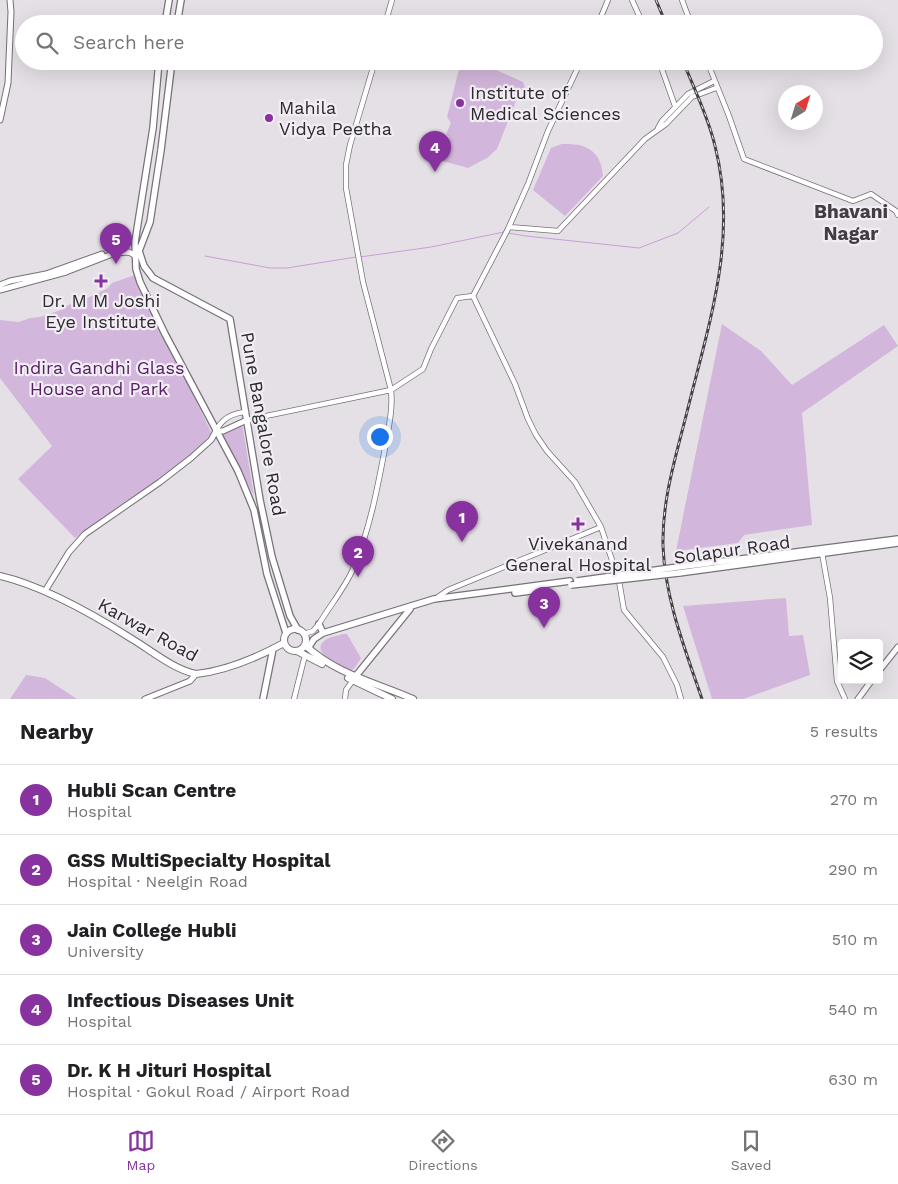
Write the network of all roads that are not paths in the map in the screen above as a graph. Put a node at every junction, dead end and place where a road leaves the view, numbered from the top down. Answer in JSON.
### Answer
{"nodes":[{"id":1,"x":10,"y":0,"type":"edge"},
{"id":2,"x":169,"y":0,"type":"edge"},
{"id":3,"x":181,"y":0,"type":"edge"},
{"id":4,"x":392,"y":0,"type":"edge"},
{"id":5,"x":608,"y":0,"type":"edge"},
{"id":6,"x":632,"y":0,"type":"edge"},
{"id":7,"x":682,"y":0,"type":"edge"},
{"id":8,"x":166,"y":15,"type":"edge"},
{"id":9,"x":178,"y":15,"type":"edge"},
{"id":10,"x":388,"y":15,"type":"edge"},
{"id":11,"x":602,"y":15,"type":"edge"},
{"id":12,"x":639,"y":15,"type":"edge"},
{"id":13,"x":688,"y":15,"type":"edge"},
{"id":14,"x":158,"y":70,"type":"edge"},
{"id":15,"x":171,"y":70,"type":"edge"},
{"id":16,"x":372,"y":70,"type":"edge"},
{"id":17,"x":577,"y":70,"type":"edge"},
{"id":18,"x":662,"y":70,"type":"edge"},
{"id":19,"x":709,"y":70,"type":"edge"},
{"id":20,"x":714,"y":82,"type":"junction"},
{"id":21,"x":716,"y":88,"type":"junction"},
{"id":22,"x":675,"y":106,"type":"junction"},
{"id":23,"x":0,"y":120,"type":"edge"},
{"id":24,"x":657,"y":129,"type":"junction"},
{"id":25,"x":897,"y":212,"type":"edge"},
{"id":26,"x":508,"y":228,"type":"junction"},
{"id":27,"x":122,"y":250,"type":"junction"},
{"id":28,"x":137,"y":250,"type":"junction"},
{"id":29,"x":153,"y":278,"type":"junction"},
{"id":30,"x":140,"y":282,"type":"junction"},
{"id":31,"x":0,"y":285,"type":"edge"},
{"id":32,"x":0,"y":290,"type":"edge"},
{"id":33,"x":473,"y":296,"type":"junction"},
{"id":34,"x":391,"y":390,"type":"junction"},
{"id":35,"x":246,"y":412,"type":"junction"},
{"id":36,"x":246,"y":420,"type":"junction"},
{"id":37,"x":216,"y":431,"type":"junction"},
{"id":38,"x":601,"y":527,"type":"junction"},
{"id":39,"x":898,"y":539,"type":"edge"},
{"id":40,"x":898,"y":543,"type":"edge"},
{"id":41,"x":821,"y":551,"type":"junction"},
{"id":42,"x":0,"y":576,"type":"edge"},
{"id":43,"x":570,"y":583,"type":"junction"},
{"id":44,"x":46,"y":591,"type":"junction"},
{"id":45,"x":435,"y":599,"type":"junction"},
{"id":46,"x":429,"y":602,"type":"junction"},
{"id":47,"x":411,"y":607,"type":"junction"},
{"id":48,"x":392,"y":613,"type":"junction"},
{"id":49,"x":400,"y":620,"type":"junction"},
{"id":50,"x":319,"y":624,"type":"junction"},
{"id":51,"x":301,"y":632,"type":"junction"},
{"id":52,"x":323,"y":632,"type":"junction"},
{"id":53,"x":286,"y":633,"type":"junction"},
{"id":54,"x":284,"y":643,"type":"junction"},
{"id":55,"x":307,"y":646,"type":"junction"},
{"id":56,"x":898,"y":647,"type":"edge"},
{"id":57,"x":274,"y":649,"type":"junction"},
{"id":58,"x":297,"y":651,"type":"junction"},
{"id":59,"x":305,"y":655,"type":"junction"},
{"id":60,"x":883,"y":666,"type":"edge"},
{"id":61,"x":196,"y":674,"type":"junction"},
{"id":62,"x":354,"y":678,"type":"junction"},
{"id":63,"x":869,"y":684,"type":"edge"},
{"id":64,"x":146,"y":699,"type":"edge"},
{"id":65,"x":263,"y":699,"type":"edge"},
{"id":66,"x":294,"y":699,"type":"edge"},
{"id":67,"x":345,"y":699,"type":"edge"},
{"id":68,"x":392,"y":699,"type":"edge"},
{"id":69,"x":413,"y":699,"type":"edge"},
{"id":70,"x":681,"y":699,"type":"edge"},
{"id":71,"x":845,"y":699,"type":"edge"},
{"id":72,"x":858,"y":699,"type":"edge"}],
"edges":[{"from":1,"to":23,"type":"main road"},
{"from":2,"to":8,"type":"main road"},
{"from":3,"to":9,"type":"main road"},
{"from":4,"to":10,"type":"street"},
{"from":5,"to":11,"type":"street"},
{"from":6,"to":12,"type":"street"},
{"from":7,"to":13,"type":"street"},
{"from":14,"to":28,"type":"main road"},
{"from":15,"to":28,"type":"main road"},
{"from":16,"to":34,"type":"street"},
{"from":17,"to":26,"type":"street"},
{"from":18,"to":22,"type":"street"},
{"from":19,"to":20,"type":"street"},
{"from":20,"to":21,"type":"street"},
{"from":20,"to":22,"type":"street"},
{"from":21,"to":24,"type":"street"},
{"from":21,"to":25,"type":"street"},
{"from":22,"to":24,"type":"street"},
{"from":24,"to":26,"type":"street"},
{"from":26,"to":33,"type":"street"},
{"from":27,"to":28,"type":"main road"},
{"from":27,"to":28,"type":"main road"},
{"from":27,"to":31,"type":"main road"},
{"from":27,"to":32,"type":"main road"},
{"from":28,"to":29,"type":"main road"},
{"from":28,"to":30,"type":"main road","name":"Pune Bangalore Road"},
{"from":29,"to":30,"type":"main road"},
{"from":29,"to":35,"type":"main road","name":"Pune Bangalore Road"},
{"from":30,"to":37,"type":"main road","name":"Pune Bangalore Road"},
{"from":33,"to":34,"type":"street"},
{"from":33,"to":38,"type":"street"},
{"from":34,"to":36,"type":"street"},
{"from":34,"to":50,"type":"street"},
{"from":35,"to":36,"type":"main road","name":"Pune Bangalore Road"},
{"from":35,"to":37,"type":"street"},
{"from":36,"to":37,"type":"main road"},
{"from":36,"to":51,"type":"main road","name":"Pune Bangalore Road"},
{"from":37,"to":44,"type":"main road"},
{"from":37,"to":53,"type":"main road","name":"Pune Bangalore Road"},
{"from":38,"to":45,"type":"street"},
{"from":38,"to":70,"type":"street"},
{"from":39,"to":41,"type":"main road","name":"Solapur Road"},
{"from":40,"to":41,"type":"main road","name":"Solapur Road"},
{"from":41,"to":43,"type":"main road","name":"Solapur Road","bridge":true},
{"from":41,"to":71,"type":"street"},
{"from":42,"to":44,"type":"highway","name":"Karwar Road"},
{"from":43,"to":45,"type":"main road"},
{"from":43,"to":46,"type":"main road"},
{"from":44,"to":61,"type":"highway","name":"Karwar Road"},
{"from":45,"to":46,"type":"main road"},
{"from":46,"to":47,"type":"main road"},
{"from":47,"to":48,"type":"main road"},
{"from":47,"to":49,"type":"main road"},
{"from":48,"to":49,"type":"main road"},
{"from":48,"to":52,"type":"main road"},
{"from":49,"to":62,"type":"main road"},
{"from":50,"to":51,"type":"street"},
{"from":50,"to":52,"type":"main road"},
{"from":51,"to":53,"type":"highway"},
{"from":51,"to":55,"type":"highway"},
{"from":52,"to":55,"type":"main road"},
{"from":53,"to":54,"type":"highway"},
{"from":54,"to":57,"type":"highway","name":"Karwar Road"},
{"from":54,"to":58,"type":"highway"},
{"from":55,"to":58,"type":"highway"},
{"from":55,"to":62,"type":"highway"},
{"from":56,"to":60,"type":"main road"},
{"from":57,"to":61,"type":"highway","name":"Karwar Road"},
{"from":57,"to":65,"type":"main road"},
{"from":58,"to":59,"type":"highway"},
{"from":59,"to":62,"type":"highway"},
{"from":59,"to":66,"type":"street"},
{"from":61,"to":64,"type":"main road"},
{"from":62,"to":67,"type":"street"},
{"from":62,"to":68,"type":"highway"},
{"from":62,"to":69,"type":"highway"},
{"from":63,"to":72,"type":"main road"}]}
